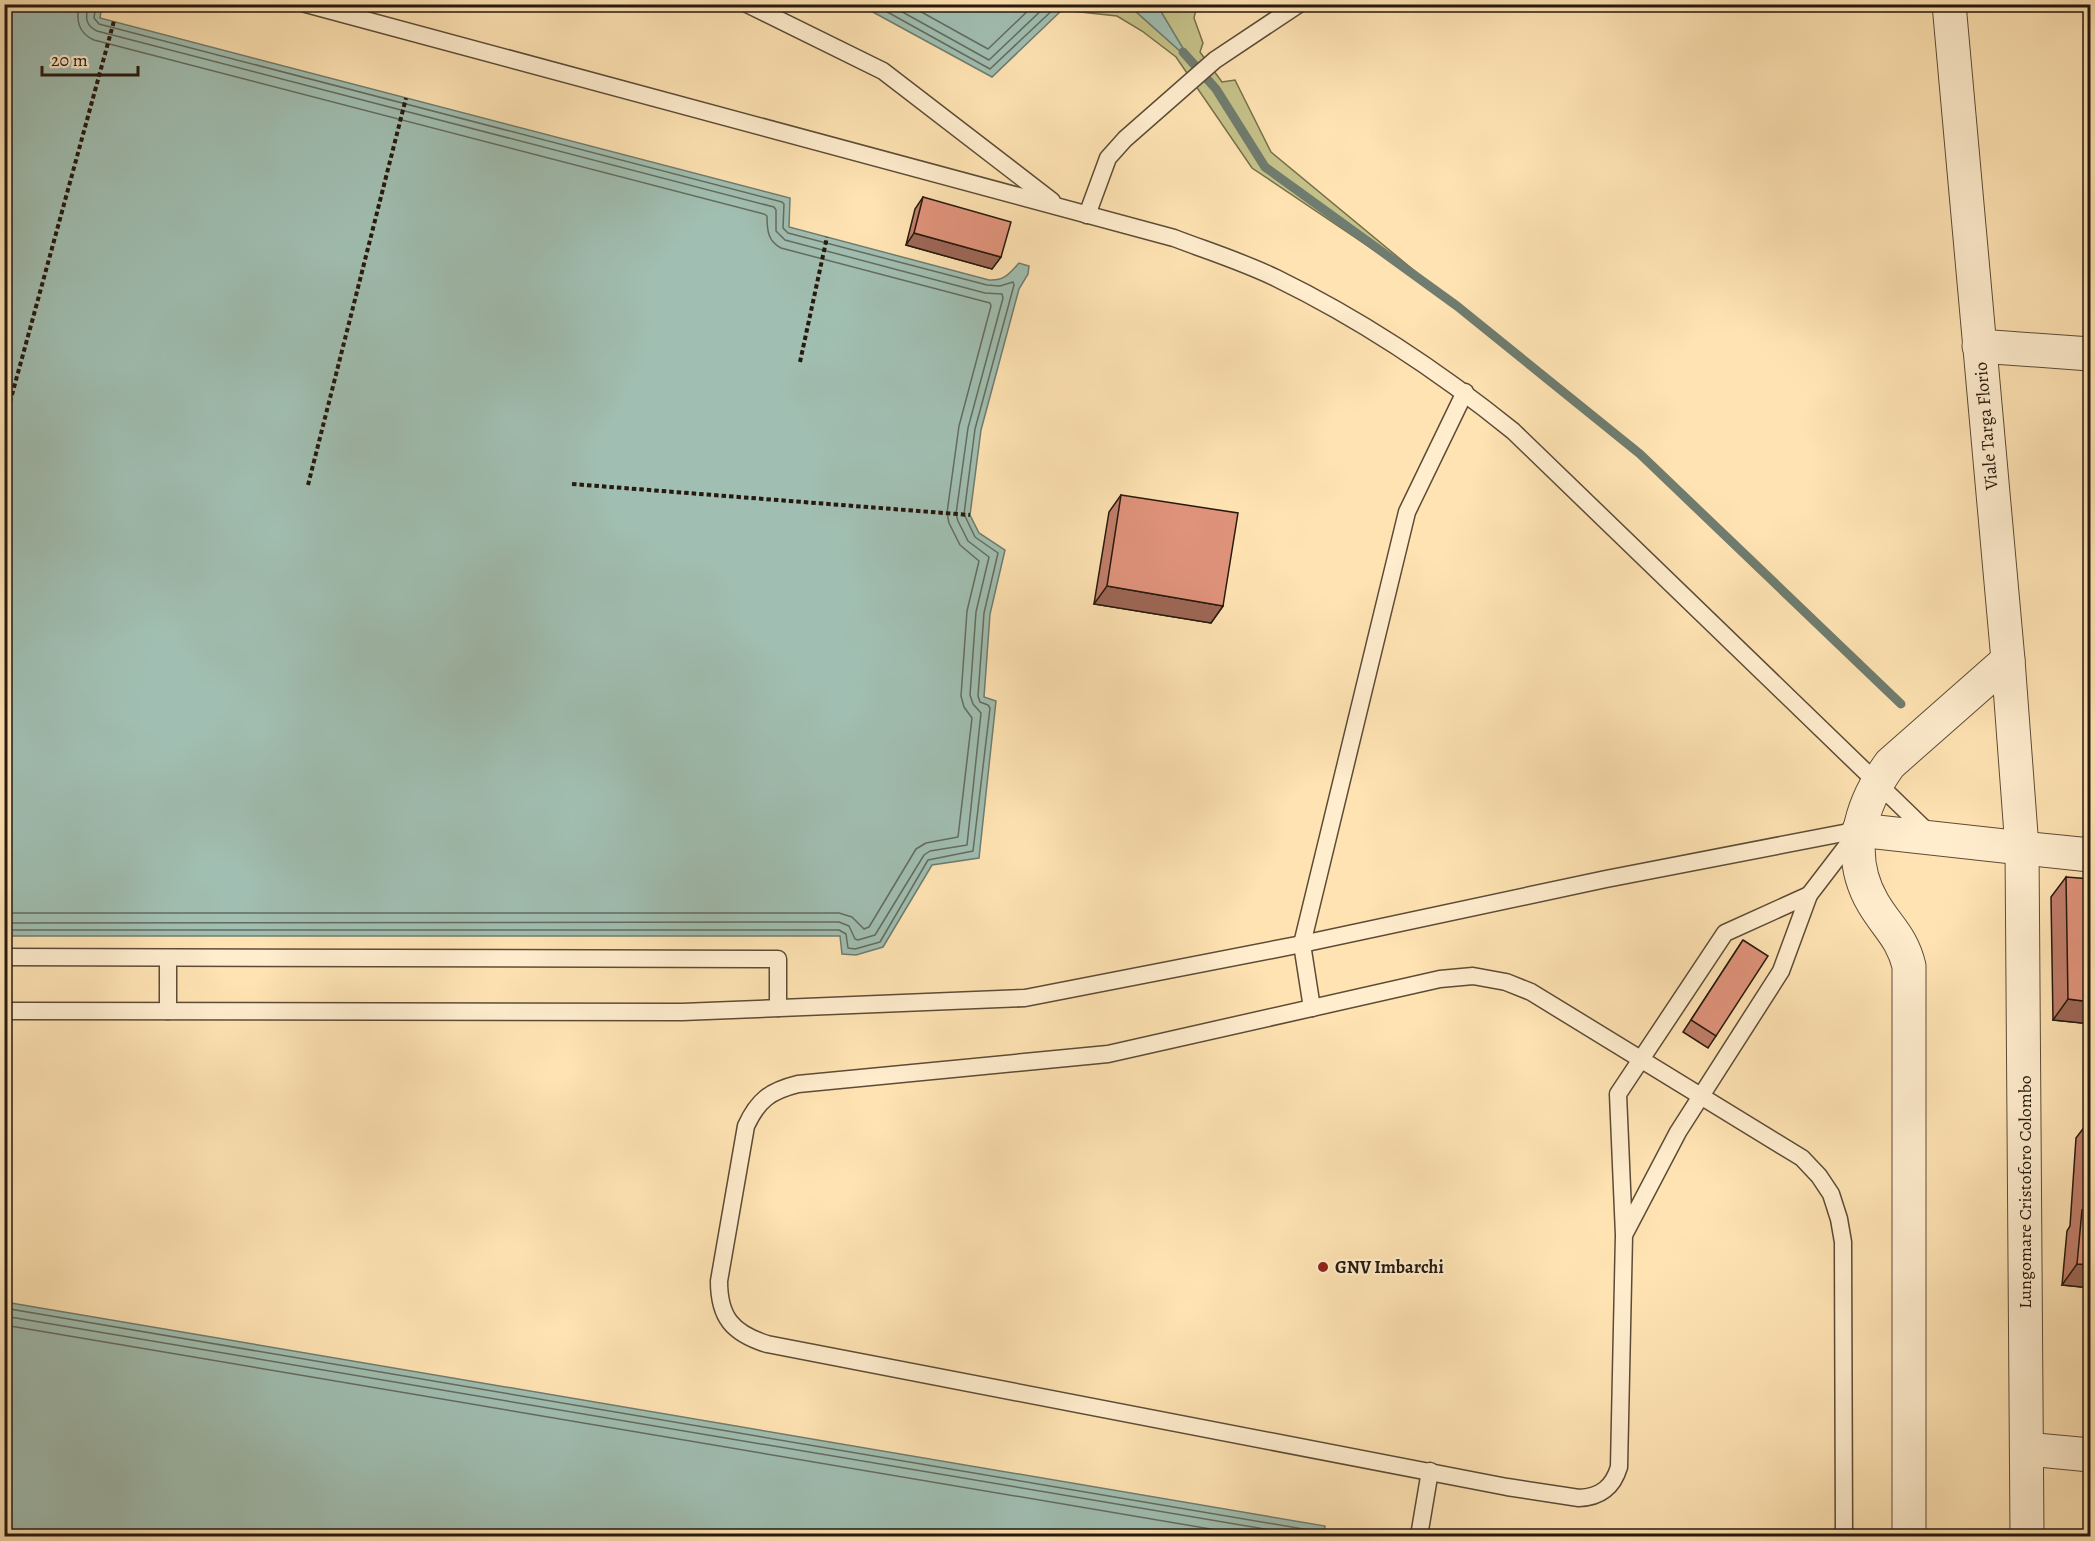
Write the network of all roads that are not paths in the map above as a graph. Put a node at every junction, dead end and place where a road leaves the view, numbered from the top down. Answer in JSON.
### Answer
{"nodes":[{"id":1,"x":306,"y":4,"type":"edge"},
{"id":2,"x":747,"y":4,"type":"edge"},
{"id":3,"x":1299,"y":4,"type":"edge"},
{"id":4,"x":1949,"y":4,"type":"edge"},
{"id":5,"x":1060,"y":207,"type":"junction"},
{"id":6,"x":1087,"y":214,"type":"junction"},
{"id":7,"x":1979,"y":346,"type":"junction"},
{"id":8,"x":2091,"y":354,"type":"edge"},
{"id":9,"x":1465,"y":392,"type":"junction"},
{"id":10,"x":2007,"y":660,"type":"junction"},
{"id":11,"x":1877,"y":781,"type":"junction"},
{"id":12,"x":1859,"y":830,"type":"junction"},
{"id":13,"x":1934,"y":838,"type":"junction"},
{"id":14,"x":2022,"y":848,"type":"junction"},
{"id":15,"x":2091,"y":855,"type":"edge"},
{"id":16,"x":1809,"y":895,"type":"junction"},
{"id":17,"x":1302,"y":944,"type":"junction"},
{"id":18,"x":4,"y":957,"type":"edge"},
{"id":19,"x":168,"y":958,"type":"junction"},
{"id":20,"x":778,"y":1008,"type":"junction"},
{"id":21,"x":1312,"y":1008,"type":"junction"},
{"id":22,"x":4,"y":1011,"type":"edge"},
{"id":23,"x":168,"y":1011,"type":"junction"},
{"id":24,"x":1641,"y":1060,"type":"junction"},
{"id":25,"x":1701,"y":1096,"type":"junction"},
{"id":26,"x":1624,"y":1235,"type":"junction"},
{"id":27,"x":2027,"y":1449,"type":"junction"},
{"id":28,"x":2091,"y":1455,"type":"edge"},
{"id":29,"x":1430,"y":1471,"type":"junction"},
{"id":30,"x":1419,"y":1536,"type":"edge"},
{"id":31,"x":1844,"y":1536,"type":"edge"},
{"id":32,"x":1909,"y":1536,"type":"edge"},
{"id":33,"x":2027,"y":1536,"type":"edge"}],
"edges":[{"from":1,"to":5,"type":"lane"},
{"from":2,"to":5,"type":"lane"},
{"from":3,"to":6,"type":"lane"},
{"from":4,"to":7,"type":"street","name":"Viale Targa Florio"},
{"from":5,"to":6,"type":"lane"},
{"from":6,"to":9,"type":"lane"},
{"from":7,"to":8,"type":"street"},
{"from":7,"to":10,"type":"street","name":"Viale Targa Florio"},
{"from":9,"to":11,"type":"lane"},
{"from":9,"to":17,"type":"lane"},
{"from":10,"to":11,"type":"street"},
{"from":10,"to":14,"type":"street","name":"Viale Targa Florio"},
{"from":11,"to":12,"type":"street"},
{"from":11,"to":13,"type":"lane"},
{"from":12,"to":13,"type":"street"},
{"from":12,"to":16,"type":"lane"},
{"from":12,"to":17,"type":"lane"},
{"from":12,"to":32,"type":"street"},
{"from":13,"to":14,"type":"street"},
{"from":14,"to":15,"type":"street"},
{"from":14,"to":27,"type":"street","name":"Lungomare Cristoforo Colombo"},
{"from":16,"to":24,"type":"lane"},
{"from":16,"to":25,"type":"lane"},
{"from":17,"to":20,"type":"lane"},
{"from":17,"to":21,"type":"lane"},
{"from":18,"to":19,"type":"lane"},
{"from":19,"to":20,"type":"lane"},
{"from":19,"to":23,"type":"lane"},
{"from":20,"to":23,"type":"lane"},
{"from":21,"to":24,"type":"lane"},
{"from":21,"to":29,"type":"lane"},
{"from":22,"to":23,"type":"lane"},
{"from":24,"to":25,"type":"lane"},
{"from":24,"to":26,"type":"lane"},
{"from":25,"to":26,"type":"lane"},
{"from":25,"to":31,"type":"lane"},
{"from":26,"to":29,"type":"lane"},
{"from":27,"to":28,"type":"street"},
{"from":27,"to":33,"type":"street","name":"Lungomare Cristoforo Colombo"},
{"from":29,"to":30,"type":"lane"}]}
